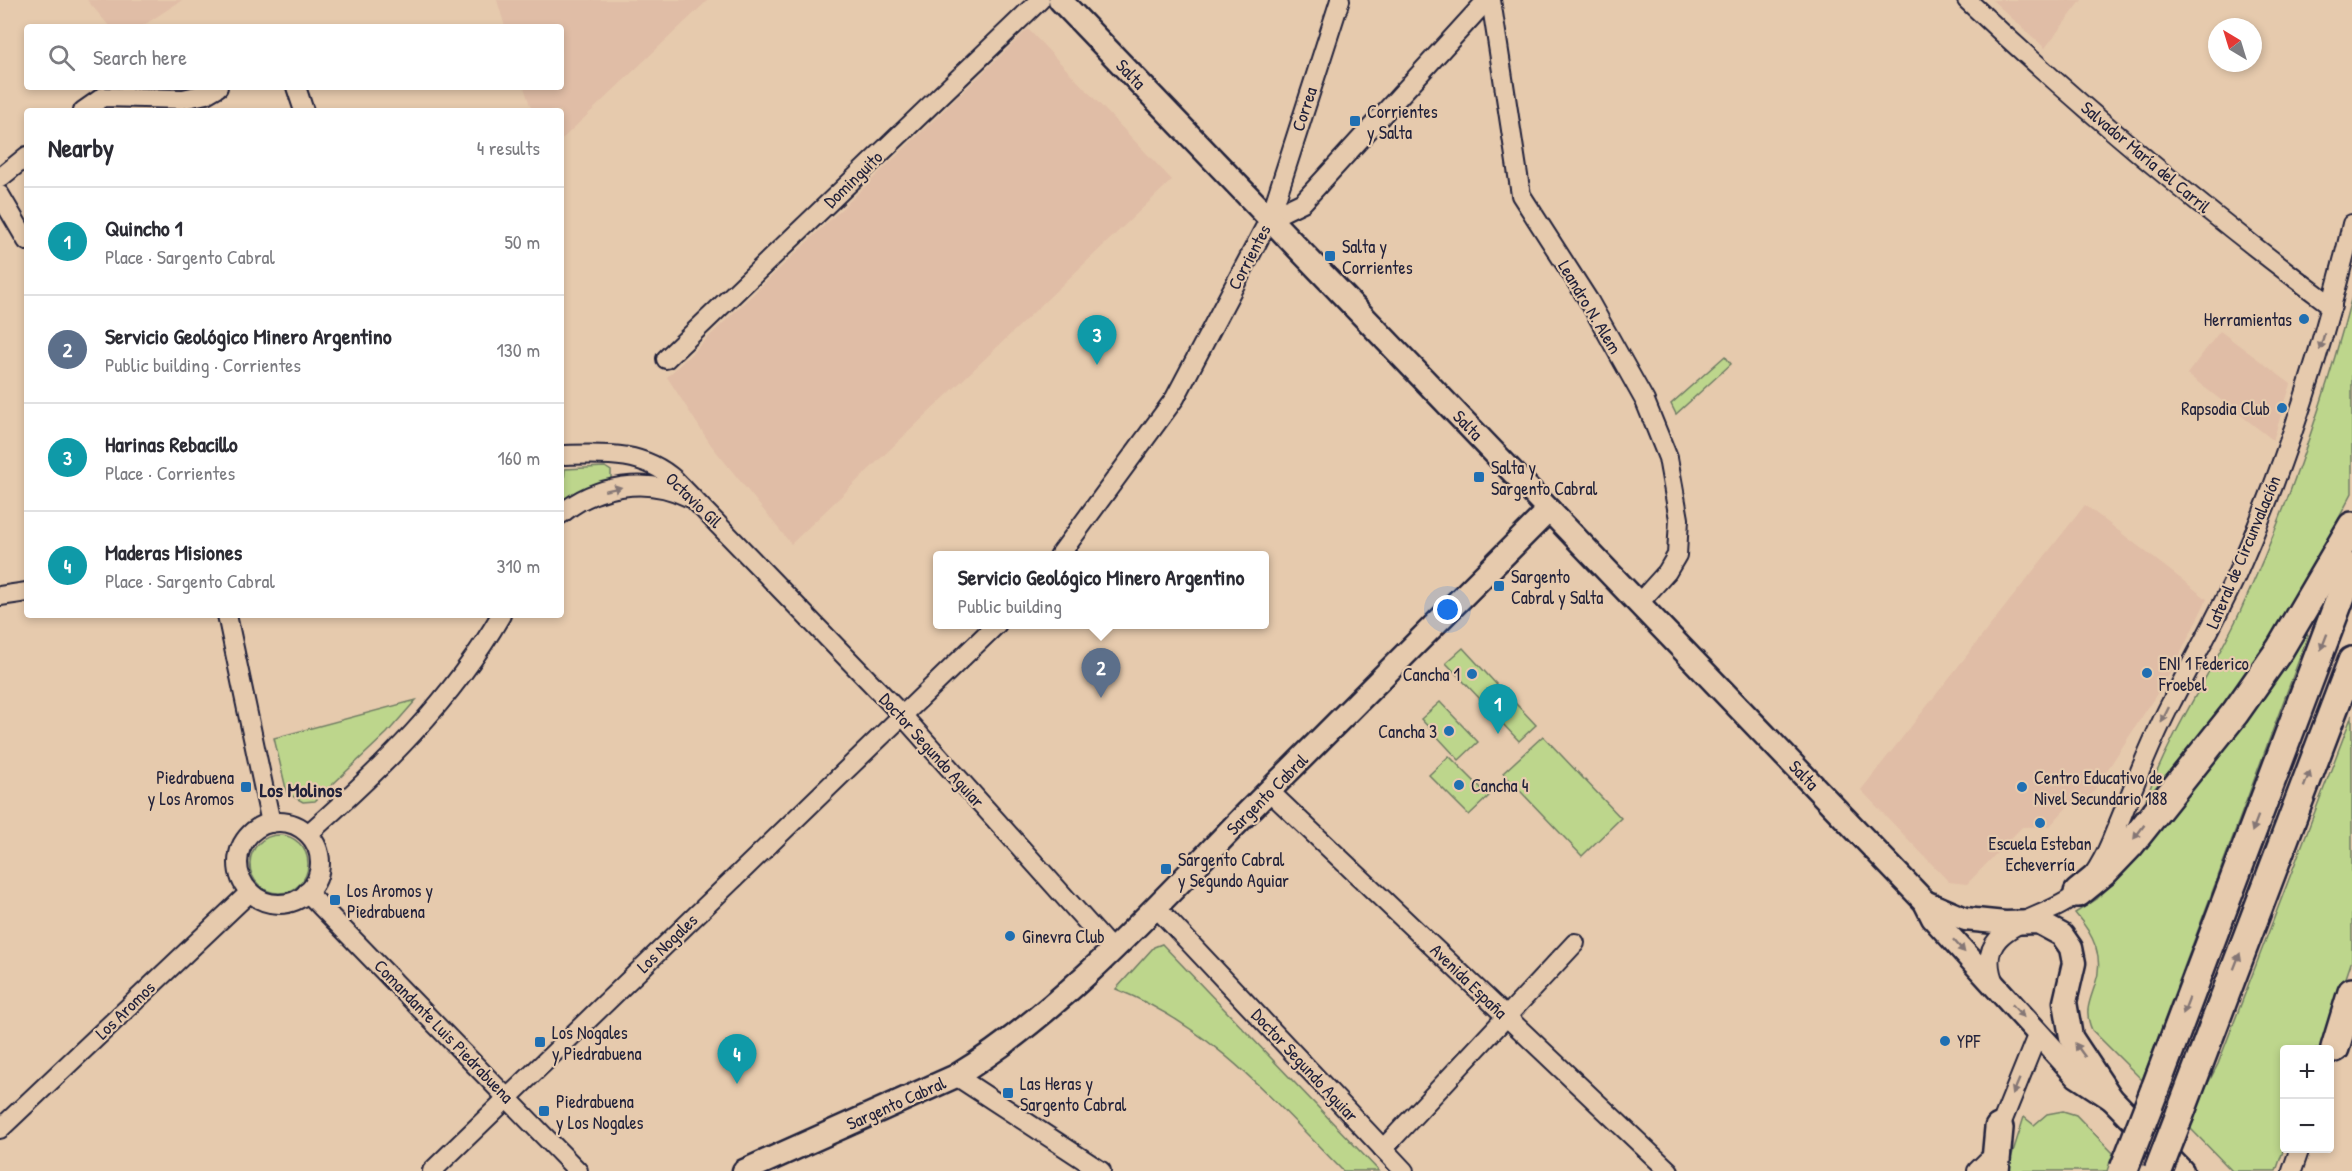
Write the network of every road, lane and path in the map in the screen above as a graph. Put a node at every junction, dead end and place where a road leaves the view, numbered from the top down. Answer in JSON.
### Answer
{"nodes":[{"id":1,"x":1040,"y":0,"type":"edge"},
{"id":2,"x":1060,"y":0,"type":"edge"},
{"id":3,"x":1340,"y":0,"type":"edge"},
{"id":4,"x":1489,"y":0,"type":"edge"},
{"id":5,"x":1967,"y":0,"type":"edge"},
{"id":6,"x":213,"y":90,"type":"edge"},
{"id":7,"x":297,"y":90,"type":"edge"},
{"id":8,"x":86,"y":108,"type":"edge"},
{"id":9,"x":303,"y":108,"type":"edge"},
{"id":10,"x":24,"y":158,"type":"edge"},
{"id":11,"x":0,"y":178,"type":"edge"},
{"id":12,"x":0,"y":195,"type":"edge"},
{"id":13,"x":1270,"y":218,"type":"junction"},
{"id":14,"x":2352,"y":224,"type":"edge"},
{"id":15,"x":24,"y":236,"type":"edge"},
{"id":16,"x":2332,"y":306,"type":"junction"},
{"id":17,"x":666,"y":359,"type":"dead end"},
{"id":18,"x":564,"y":455,"type":"edge"},
{"id":19,"x":698,"y":502,"type":"junction"},
{"id":20,"x":1549,"y":510,"type":"junction"},
{"id":21,"x":564,"y":512,"type":"edge"},
{"id":22,"x":2352,"y":526,"type":"edge"},
{"id":23,"x":1062,"y":551,"type":"edge"},
{"id":24,"x":749,"y":553,"type":"joint"},
{"id":25,"x":2352,"y":567,"type":"edge"},
{"id":26,"x":24,"y":592,"type":"edge"},
{"id":27,"x":0,"y":596,"type":"edge"},
{"id":28,"x":1639,"y":603,"type":"junction"},
{"id":29,"x":228,"y":618,"type":"edge"},
{"id":30,"x":499,"y":618,"type":"edge"},
{"id":31,"x":992,"y":629,"type":"edge"},
{"id":32,"x":2352,"y":661,"type":"edge"},
{"id":33,"x":902,"y":714,"type":"junction"},
{"id":34,"x":1269,"y":791,"type":"junction"},
{"id":35,"x":270,"y":823,"type":"junction"},
{"id":36,"x":308,"y":834,"type":"junction"},
{"id":37,"x":250,"y":892,"type":"junction"},
{"id":38,"x":307,"y":892,"type":"junction"},
{"id":39,"x":2078,"y":893,"type":"junction"},
{"id":40,"x":1925,"y":902,"type":"junction"},
{"id":41,"x":1156,"y":907,"type":"junction"},
{"id":42,"x":2019,"y":923,"type":"junction"},
{"id":43,"x":1575,"y":943,"type":"dead end"},
{"id":44,"x":1112,"y":950,"type":"junction"},
{"id":45,"x":1997,"y":988,"type":"junction"},
{"id":46,"x":2352,"y":992,"type":"edge"},
{"id":47,"x":1506,"y":1016,"type":"junction"},
{"id":48,"x":2352,"y":1025,"type":"edge"},
{"id":49,"x":2038,"y":1033,"type":"junction"},
{"id":50,"x":2334,"y":1050,"type":"edge"},
{"id":51,"x":2334,"y":1053,"type":"edge"},
{"id":52,"x":956,"y":1076,"type":"junction"},
{"id":53,"x":509,"y":1096,"type":"junction"},
{"id":54,"x":2112,"y":1099,"type":"junction"},
{"id":55,"x":1999,"y":1128,"type":"joint"},
{"id":56,"x":0,"y":1129,"type":"edge"},
{"id":57,"x":1383,"y":1149,"type":"junction"},
{"id":58,"x":2299,"y":1153,"type":"edge"},
{"id":59,"x":1985,"y":1168,"type":"edge"},
{"id":60,"x":2124,"y":1170,"type":"edge"},
{"id":61,"x":432,"y":1171,"type":"edge"},
{"id":62,"x":578,"y":1171,"type":"edge"},
{"id":63,"x":744,"y":1171,"type":"edge"},
{"id":64,"x":1101,"y":1171,"type":"edge"},
{"id":65,"x":1404,"y":1171,"type":"edge"},
{"id":66,"x":1669,"y":1171,"type":"edge"},
{"id":67,"x":2158,"y":1171,"type":"edge"},
{"id":68,"x":2182,"y":1171,"type":"edge"},
{"id":69,"x":2292,"y":1171,"type":"edge"}],
"edges":[{"from":1,"to":17,"type":"street","name":"Dominguito"},
{"from":2,"to":13,"type":"main road","name":"Salta"},
{"from":3,"to":13,"type":"street","name":"Correa"},
{"from":4,"to":13,"type":"street","name":"Corrientes"},
{"from":4,"to":28,"type":"street","name":"Leandro N. Alem"},
{"from":5,"to":16,"type":"street","name":"Salvador María del Carril"},
{"from":6,"to":8,"type":"street"},
{"from":7,"to":9,"type":"street"},
{"from":10,"to":11,"type":"street"},
{"from":12,"to":15,"type":"street"},
{"from":13,"to":20,"type":"main road","name":"Salta"},
{"from":13,"to":23,"type":"street","name":"Corrientes"},
{"from":14,"to":16,"type":"street","name":"Lateral de Circunvalación"},
{"from":16,"to":39,"type":"street","name":"Lateral de Circunvalación","one_way":true},
{"from":18,"to":19,"type":"street","name":"Octavio Gil"},
{"from":21,"to":19,"type":"street","one_way":true},
{"from":19,"to":24,"type":"street","name":"Octavio Gil"},
{"from":20,"to":28,"type":"main road","name":"Salta"},
{"from":20,"to":34,"type":"main road","name":"Sargento Cabral"},
{"from":22,"to":39,"type":"highway","one_way":true},
{"from":24,"to":33,"type":"street","name":"Doctor Segundo Aguiar"},
{"from":25,"to":60,"type":"highway","one_way":true,"bridge":true},
{"from":26,"to":27,"type":"street"},
{"from":28,"to":40,"type":"main road","name":"Salta"},
{"from":29,"to":35,"type":"street"},
{"from":30,"to":36,"type":"street"},
{"from":31,"to":33,"type":"street"},
{"from":67,"to":32,"type":"highway","one_way":true,"bridge":true},
{"from":33,"to":44,"type":"street","name":"Doctor Segundo Aguiar"},
{"from":33,"to":53,"type":"street","name":"Los Nogales"},
{"from":34,"to":41,"type":"main road","name":"Sargento Cabral"},
{"from":34,"to":47,"type":"street","name":"Avenida España"},
{"from":35,"to":36,"type":"street"},
{"from":35,"to":37,"type":"street"},
{"from":36,"to":38,"type":"street"},
{"from":37,"to":38,"type":"street"},
{"from":37,"to":56,"type":"street","name":"Los Aromos"},
{"from":38,"to":53,"type":"street","name":"Comandante Luis Piedrabuena"},
{"from":39,"to":42,"type":"street","name":"Lateral de Circunvalación"},
{"from":40,"to":42,"type":"main road","name":"Salta"},
{"from":40,"to":45,"type":"main road","name":"Salta","one_way":true},
{"from":41,"to":44,"type":"main road","name":"Sargento Cabral"},
{"from":41,"to":57,"type":"street","name":"Doctor Segundo Aguiar"},
{"from":42,"to":45,"type":"street","name":"Lateral de Circunvalación"},
{"from":54,"to":42,"type":"main road","name":"Salta","one_way":true},
{"from":43,"to":47,"type":"street"},
{"from":44,"to":52,"type":"main road","name":"Sargento Cabral"},
{"from":45,"to":49,"type":"main road","name":"Salta","one_way":true},
{"from":46,"to":50,"type":"highway"},
{"from":47,"to":57,"type":"street"},
{"from":47,"to":66,"type":"street","name":"Avenida España"},
{"from":48,"to":51,"type":"street"},
{"from":49,"to":54,"type":"main road","name":"Salta"},
{"from":49,"to":55,"type":"street","one_way":true},
{"from":52,"to":63,"type":"main road","name":"Sargento Cabral"},
{"from":52,"to":64,"type":"street"},
{"from":53,"to":61,"type":"street","name":"Los Nogales"},
{"from":53,"to":62,"type":"street","name":"Comandante Luis Piedrabuena"},
{"from":54,"to":68,"type":"main road","name":"Salta"},
{"from":55,"to":59,"type":"highway"},
{"from":57,"to":65,"type":"street","name":"Doctor Segundo Aguiar"},
{"from":58,"to":69,"type":"street"}]}
